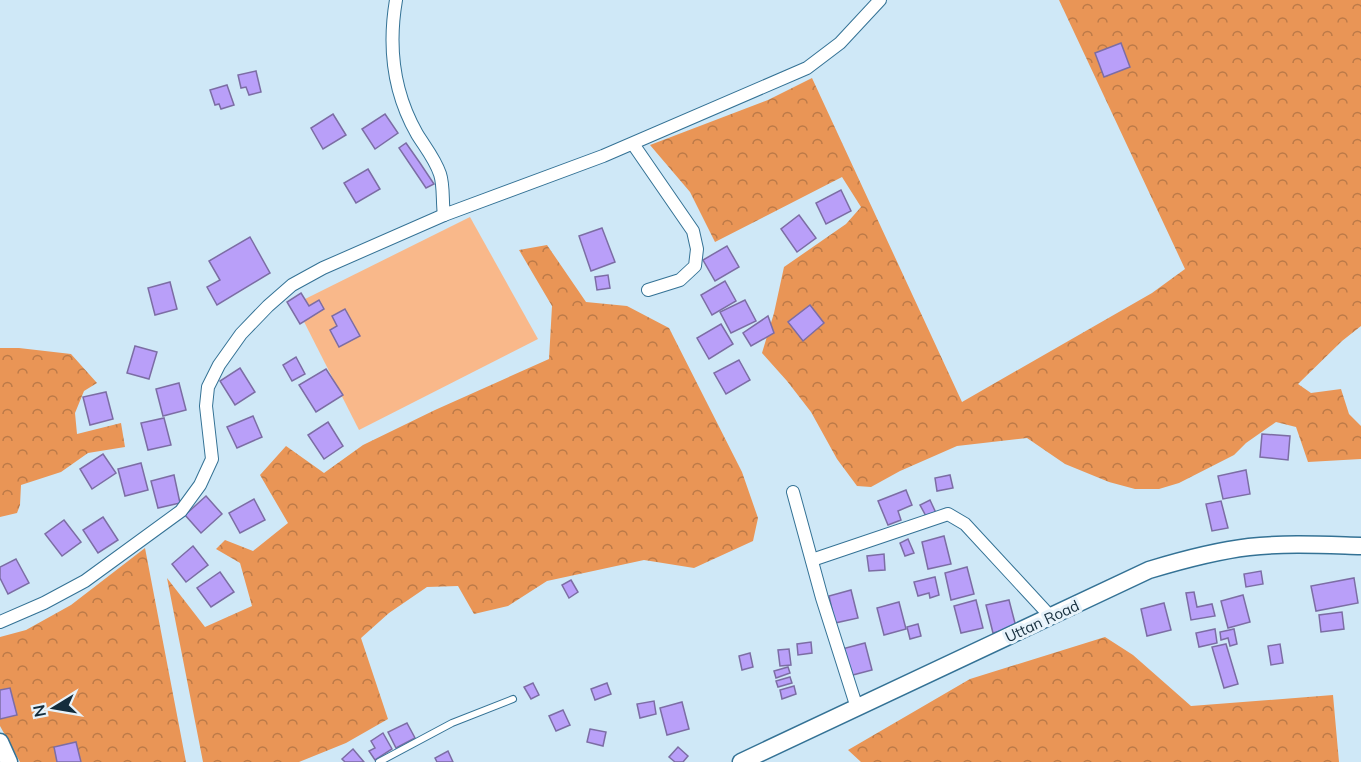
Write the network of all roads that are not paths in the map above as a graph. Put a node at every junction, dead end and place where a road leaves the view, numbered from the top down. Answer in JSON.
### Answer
{"nodes":[{"id":1,"x":396,"y":0,"type":"edge"},
{"id":2,"x":880,"y":0,"type":"edge"},
{"id":3,"x":633,"y":144,"type":"junction"},
{"id":4,"x":444,"y":215,"type":"junction"},
{"id":5,"x":648,"y":290,"type":"dead end"},
{"id":6,"x":794,"y":492,"type":"dead end"},
{"id":7,"x":1361,"y":546,"type":"edge"},
{"id":8,"x":812,"y":560,"type":"junction"},
{"id":9,"x":1051,"y":617,"type":"junction"},
{"id":10,"x":0,"y":622,"type":"edge"},
{"id":11,"x":513,"y":699,"type":"dead end"},
{"id":12,"x":857,"y":708,"type":"junction"},
{"id":13,"x":0,"y":742,"type":"edge"},
{"id":14,"x":9,"y":762,"type":"edge"},
{"id":15,"x":379,"y":762,"type":"edge"},
{"id":16,"x":741,"y":762,"type":"edge"}],
"edges":[{"from":1,"to":4,"type":"street"},
{"from":2,"to":3,"type":"street"},
{"from":3,"to":4,"type":"street"},
{"from":3,"to":5,"type":"street"},
{"from":4,"to":10,"type":"street"},
{"from":6,"to":8,"type":"street"},
{"from":7,"to":9,"type":"main road","name":"Uttan Road"},
{"from":8,"to":9,"type":"street"},
{"from":8,"to":12,"type":"street"},
{"from":9,"to":12,"type":"main road","name":"Uttan Road"},
{"from":11,"to":15,"type":"lane"},
{"from":12,"to":16,"type":"main road","name":"Uttan Road"},
{"from":13,"to":14,"type":"main road"}]}
